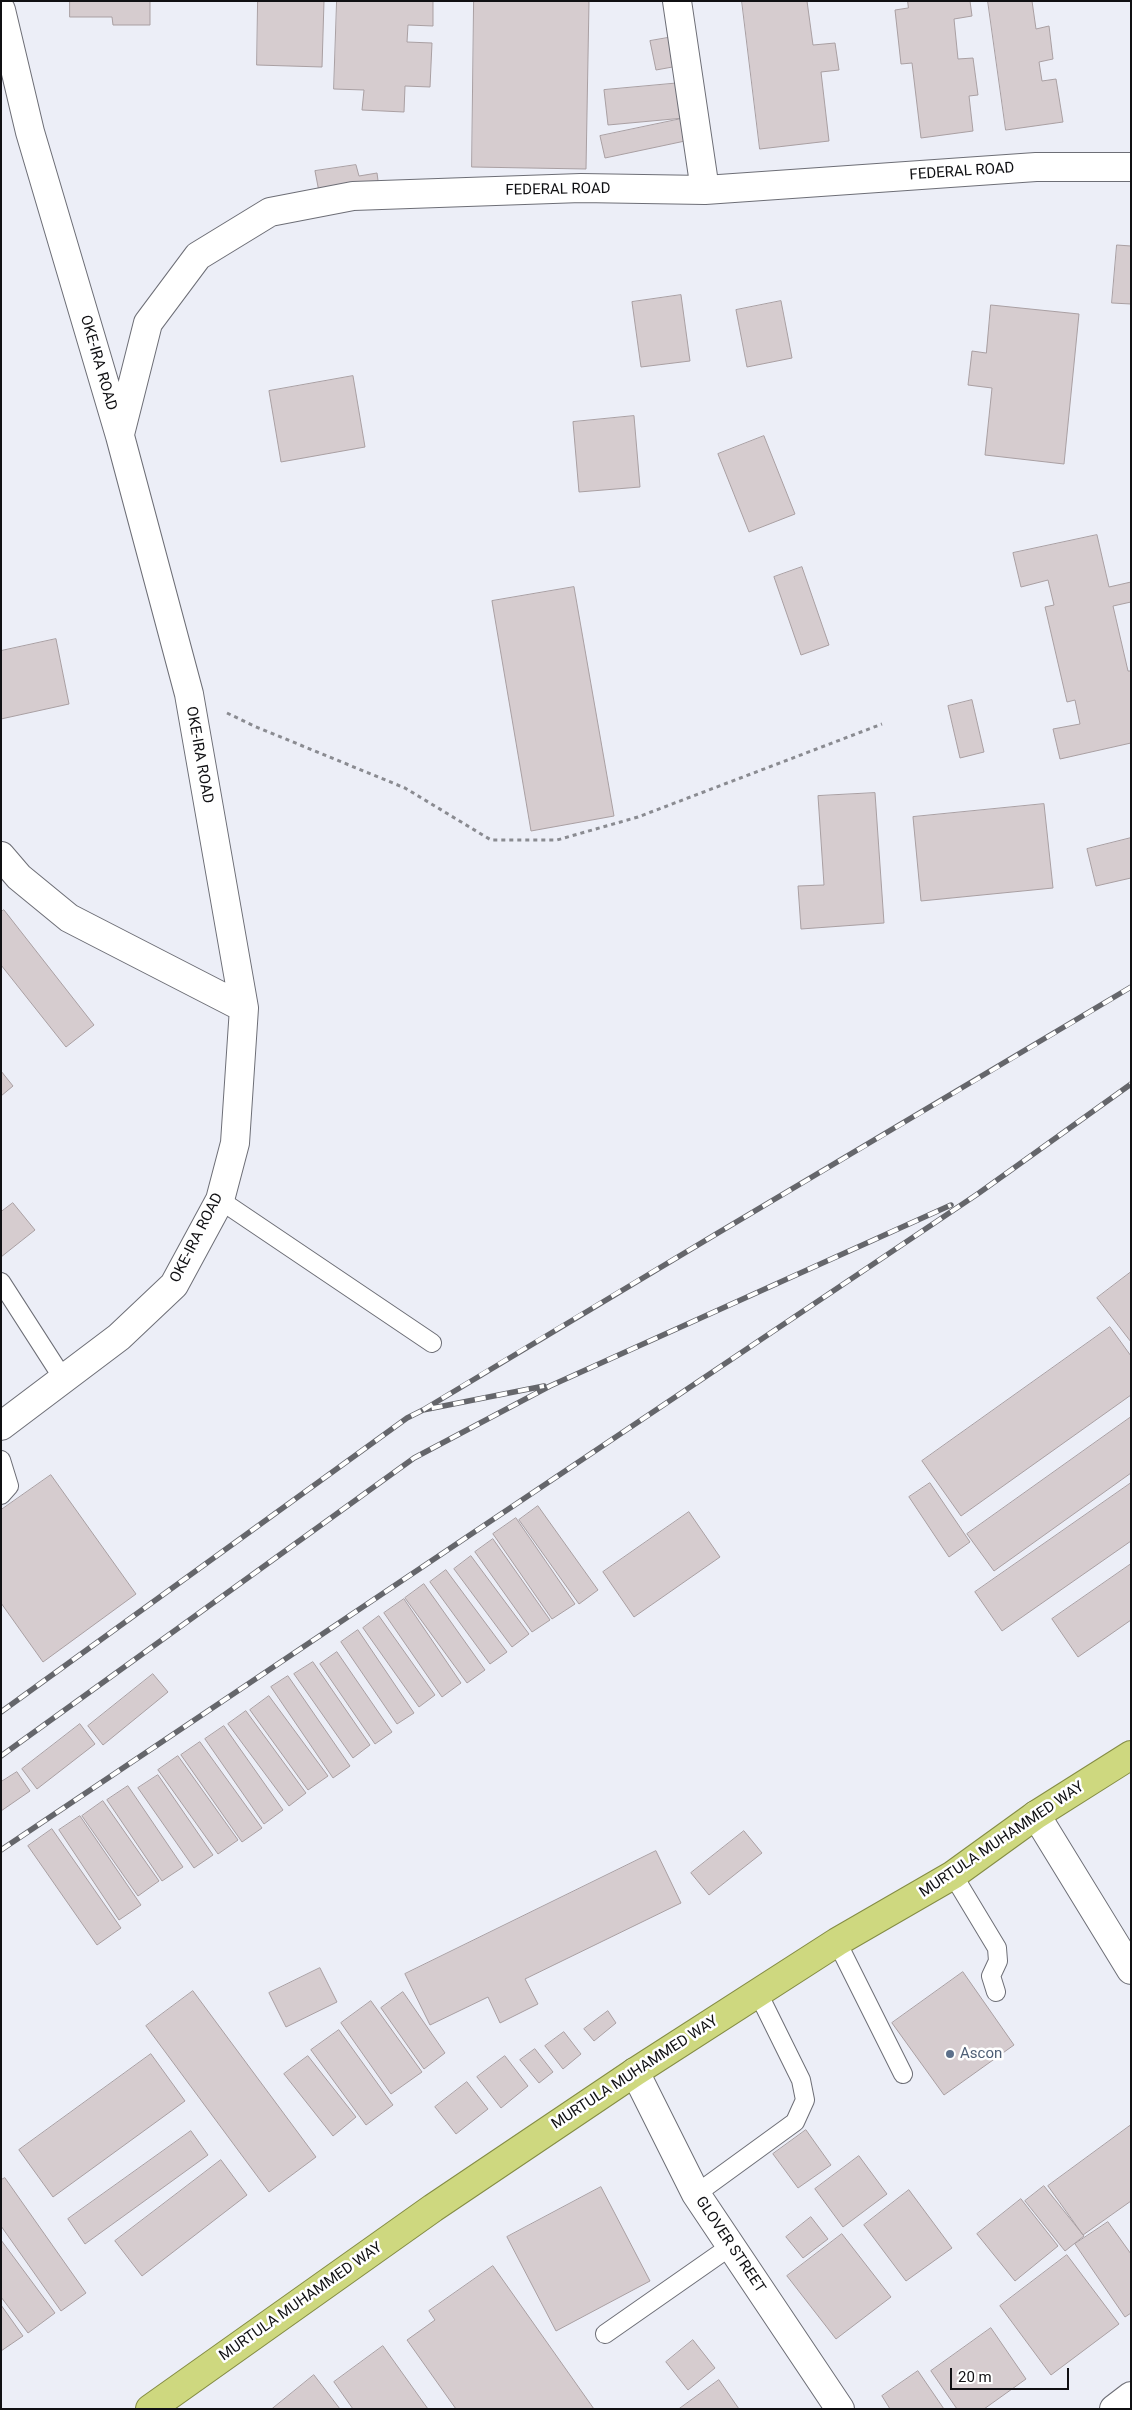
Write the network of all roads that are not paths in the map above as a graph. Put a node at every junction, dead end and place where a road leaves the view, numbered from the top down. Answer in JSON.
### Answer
{"nodes":[{"id":1,"x":676,"y":1,"type":"edge"},
{"id":2,"x":1,"y":10,"type":"edge"},
{"id":3,"x":1131,"y":167,"type":"edge"},
{"id":4,"x":705,"y":190,"type":"junction"},
{"id":5,"x":120,"y":436,"type":"junction"},
{"id":6,"x":1,"y":856,"type":"edge"},
{"id":7,"x":244,"y":1008,"type":"junction"},
{"id":8,"x":220,"y":1200,"type":"junction"},
{"id":9,"x":1,"y":1282,"type":"edge"},
{"id":10,"x":432,"y":1343,"type":"dead end"},
{"id":11,"x":64,"y":1380,"type":"junction"},
{"id":12,"x":1,"y":1426,"type":"edge"},
{"id":13,"x":1,"y":1460,"type":"edge"},
{"id":14,"x":1,"y":1495,"type":"edge"},
{"id":15,"x":1131,"y":1755,"type":"edge"},
{"id":16,"x":1036,"y":1815,"type":"junction"},
{"id":17,"x":953,"y":1875,"type":"junction"},
{"id":18,"x":837,"y":1942,"type":"junction"},
{"id":19,"x":1131,"y":1970,"type":"edge"},
{"id":20,"x":996,"y":1992,"type":"dead end"},
{"id":21,"x":758,"y":1993,"type":"junction"},
{"id":22,"x":635,"y":2072,"type":"junction"},
{"id":23,"x":904,"y":2074,"type":"dead end"},
{"id":24,"x":696,"y":2194,"type":"junction"},
{"id":25,"x":731,"y":2246,"type":"junction"},
{"id":26,"x":605,"y":2334,"type":"dead end"},
{"id":27,"x":1131,"y":2396,"type":"edge"},
{"id":28,"x":150,"y":2409,"type":"edge"},
{"id":29,"x":840,"y":2409,"type":"edge"},
{"id":30,"x":1114,"y":2409,"type":"edge"}],
"edges":[{"from":1,"to":4,"type":"street"},
{"from":2,"to":5,"type":"street","name":"OKE-IRA ROAD"},
{"from":3,"to":4,"type":"street","name":"FEDERAL ROAD"},
{"from":4,"to":5,"type":"street","name":"FEDERAL ROAD"},
{"from":5,"to":7,"type":"street","name":"OKE-IRA ROAD"},
{"from":6,"to":7,"type":"street"},
{"from":7,"to":8,"type":"street","name":"OKE-IRA ROAD"},
{"from":8,"to":10,"type":"lane"},
{"from":8,"to":11,"type":"street","name":"OKE-IRA ROAD"},
{"from":9,"to":11,"type":"lane"},
{"from":11,"to":12,"type":"street","name":"OKE-IRA ROAD"},
{"from":13,"to":14,"type":"lane"},
{"from":15,"to":16,"type":"highway","name":"MURTULA MUHAMMED WAY"},
{"from":16,"to":17,"type":"highway","name":"MURTULA MUHAMMED WAY"},
{"from":16,"to":19,"type":"street"},
{"from":17,"to":18,"type":"highway","name":"MURTULA MUHAMMED WAY"},
{"from":17,"to":20,"type":"lane"},
{"from":18,"to":21,"type":"highway","name":"MURTULA MUHAMMED WAY"},
{"from":18,"to":23,"type":"lane"},
{"from":21,"to":22,"type":"highway","name":"MURTULA MUHAMMED WAY"},
{"from":21,"to":24,"type":"lane"},
{"from":22,"to":24,"type":"street","name":"GLOVER STREET"},
{"from":22,"to":28,"type":"highway","name":"MURTULA MUHAMMED WAY"},
{"from":24,"to":25,"type":"street","name":"GLOVER STREET"},
{"from":25,"to":26,"type":"lane"},
{"from":25,"to":29,"type":"street","name":"GLOVER STREET"},
{"from":27,"to":30,"type":"street"}]}
